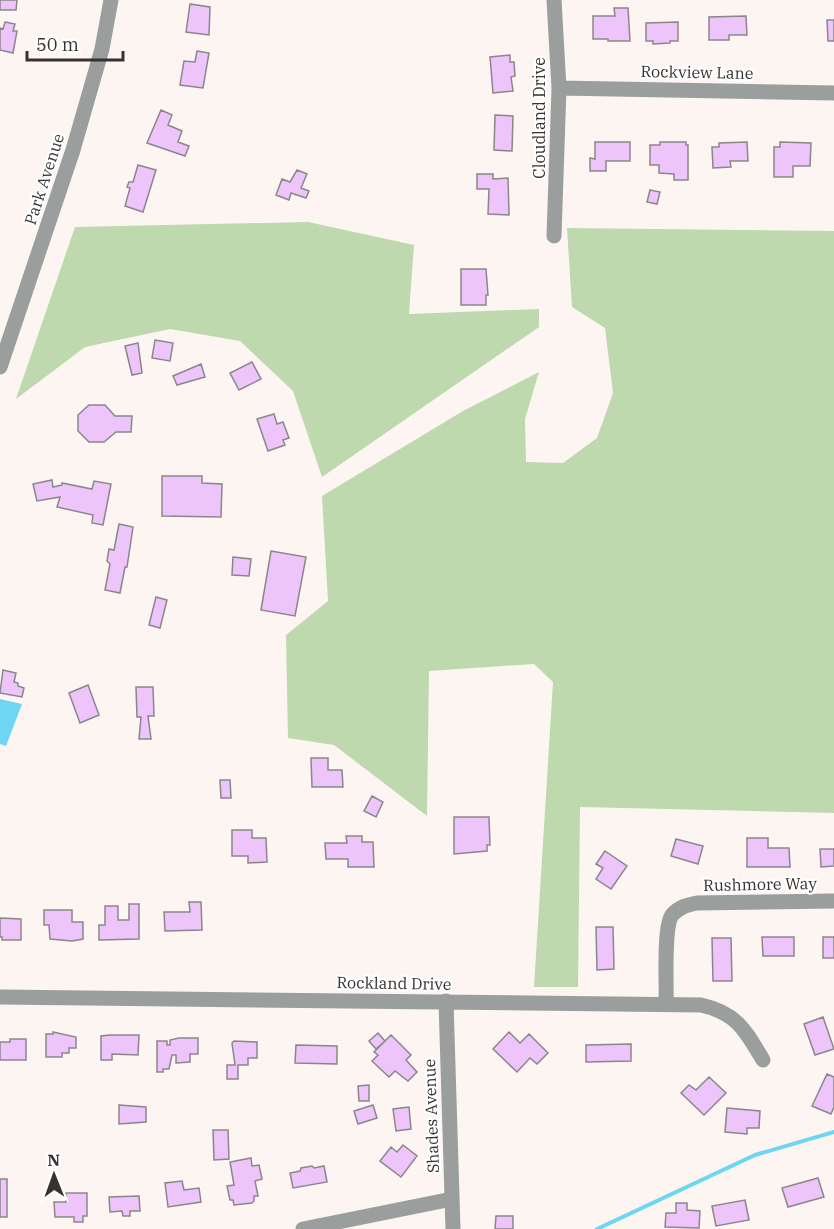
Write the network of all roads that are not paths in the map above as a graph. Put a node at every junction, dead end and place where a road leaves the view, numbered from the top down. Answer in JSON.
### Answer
{"nodes":[{"id":1,"x":111,"y":0,"type":"edge"},
{"id":2,"x":554,"y":0,"type":"edge"},
{"id":3,"x":559,"y":88,"type":"junction"},
{"id":4,"x":834,"y":93,"type":"edge"},
{"id":5,"x":554,"y":236,"type":"dead end"},
{"id":6,"x":0,"y":367,"type":"edge"},
{"id":7,"x":834,"y":901,"type":"edge"},
{"id":8,"x":0,"y":997,"type":"edge"},
{"id":9,"x":446,"y":1001,"type":"junction"},
{"id":10,"x":666,"y":1004,"type":"junction"},
{"id":11,"x":763,"y":1060,"type":"dead end"},
{"id":12,"x":452,"y":1199,"type":"junction"},
{"id":13,"x":303,"y":1229,"type":"edge"},
{"id":14,"x":453,"y":1229,"type":"edge"}],
"edges":[{"from":1,"to":6,"type":"street","name":"Park Avenue"},
{"from":2,"to":3,"type":"street","name":"Cloudland Drive"},
{"from":3,"to":4,"type":"street","name":"Rockview Lane"},
{"from":3,"to":5,"type":"street","name":"Cloudland Drive"},
{"from":7,"to":10,"type":"street","name":"Rushmore Way"},
{"from":8,"to":9,"type":"street","name":"Rockland Drive"},
{"from":9,"to":10,"type":"street","name":"Rockland Drive"},
{"from":9,"to":12,"type":"street","name":"Shades Avenue"},
{"from":10,"to":11,"type":"street","name":"Rockland Drive"},
{"from":12,"to":13,"type":"street"},
{"from":12,"to":14,"type":"street","name":"Shades Avenue"}]}
